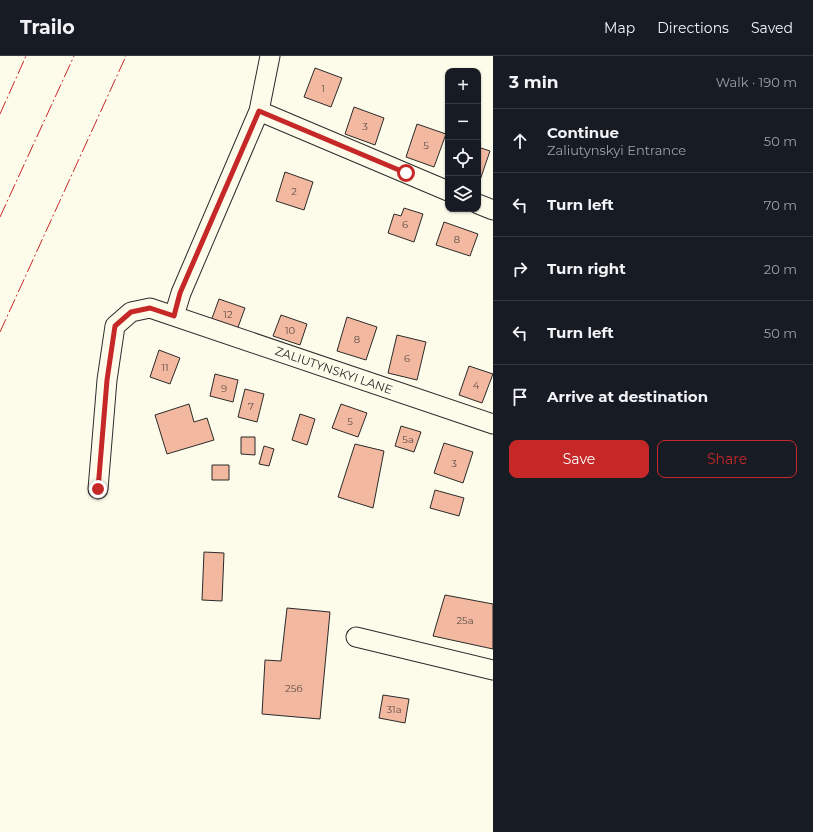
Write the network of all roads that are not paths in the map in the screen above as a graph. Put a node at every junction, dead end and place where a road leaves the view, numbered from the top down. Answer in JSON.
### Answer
{"nodes":[{"id":1,"x":270,"y":56,"type":"edge"},
{"id":2,"x":259,"y":111,"type":"junction"},
{"id":3,"x":445,"y":190,"type":"edge"},
{"id":4,"x":481,"y":205,"type":"edge"},
{"id":5,"x":493,"y":210,"type":"edge"},
{"id":6,"x":174,"y":316,"type":"junction"},
{"id":7,"x":493,"y":424,"type":"edge"},
{"id":8,"x":98,"y":489,"type":"dead end"},
{"id":9,"x":356,"y":637,"type":"dead end"},
{"id":10,"x":493,"y":670,"type":"edge"}],
"edges":[{"from":1,"to":2,"type":"street"},
{"from":2,"to":3,"type":"street"},
{"from":2,"to":6,"type":"street"},
{"from":4,"to":5,"type":"street"},
{"from":6,"to":7,"type":"street","name":"ZALIUTYNSKYI LANE"},
{"from":6,"to":8,"type":"street","name":"ZALIUTYNSKYI LANE"},
{"from":9,"to":10,"type":"street"}]}
